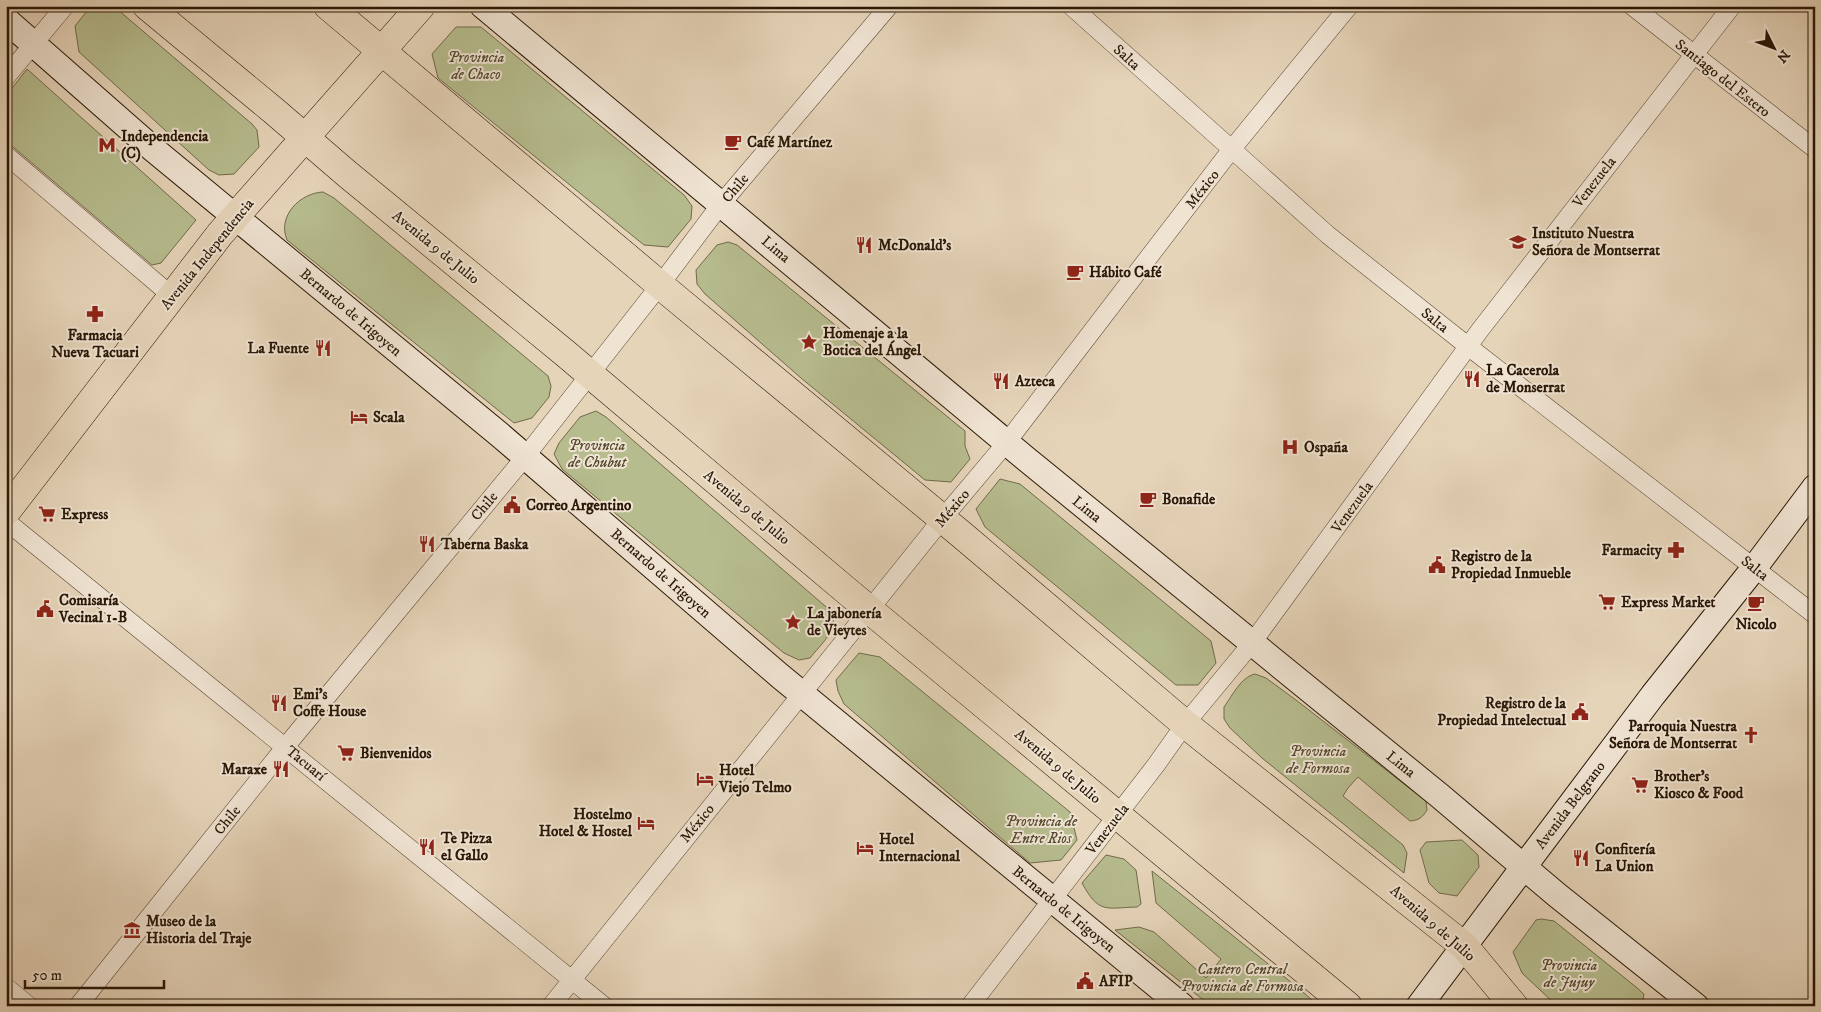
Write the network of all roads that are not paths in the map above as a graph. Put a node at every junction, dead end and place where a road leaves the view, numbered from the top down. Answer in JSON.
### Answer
{"nodes":[{"id":1,"x":65,"y":6,"type":"edge"},
{"id":2,"x":147,"y":6,"type":"edge"},
{"id":3,"x":328,"y":6,"type":"edge"},
{"id":4,"x":421,"y":6,"type":"edge"},
{"id":5,"x":483,"y":6,"type":"edge"},
{"id":6,"x":889,"y":6,"type":"edge"},
{"id":7,"x":1071,"y":6,"type":"edge"},
{"id":8,"x":1348,"y":6,"type":"edge"},
{"id":9,"x":1632,"y":6,"type":"edge"},
{"id":10,"x":1732,"y":6,"type":"edge"},
{"id":11,"x":6,"y":20,"type":"edge"},
{"id":12,"x":35,"y":43,"type":"junction"},
{"id":13,"x":381,"y":51,"type":"junction"},
{"id":14,"x":1693,"y":54,"type":"junction"},
{"id":15,"x":6,"y":77,"type":"edge"},
{"id":16,"x":306,"y":138,"type":"junction"},
{"id":17,"x":1815,"y":149,"type":"edge"},
{"id":18,"x":1232,"y":150,"type":"junction"},
{"id":19,"x":6,"y":155,"type":"edge"},
{"id":20,"x":721,"y":204,"type":"junction"},
{"id":21,"x":235,"y":216,"type":"junction"},
{"id":22,"x":660,"y":286,"type":"junction"},
{"id":23,"x":172,"y":296,"type":"junction"},
{"id":24,"x":1469,"y":346,"type":"junction"},
{"id":25,"x":589,"y":373,"type":"junction"},
{"id":26,"x":1006,"y":442,"type":"junction"},
{"id":27,"x":525,"y":457,"type":"junction"},
{"id":28,"x":1815,"y":487,"type":"edge"},
{"id":29,"x":6,"y":512,"type":"edge"},
{"id":30,"x":943,"y":518,"type":"junction"},
{"id":31,"x":6,"y":521,"type":"edge"},
{"id":32,"x":1755,"y":567,"type":"junction"},
{"id":33,"x":869,"y":610,"type":"junction"},
{"id":34,"x":1815,"y":614,"type":"edge"},
{"id":35,"x":1252,"y":643,"type":"junction"},
{"id":36,"x":802,"y":693,"type":"junction"},
{"id":37,"x":1185,"y":724,"type":"junction"},
{"id":38,"x":286,"y":746,"type":"junction"},
{"id":39,"x":1117,"y":816,"type":"junction"},
{"id":40,"x":1523,"y":867,"type":"junction"},
{"id":41,"x":1052,"y":899,"type":"junction"},
{"id":42,"x":1464,"y":946,"type":"junction"},
{"id":43,"x":571,"y":980,"type":"junction"},
{"id":44,"x":6,"y":987,"type":"edge"},
{"id":45,"x":29,"y":1006,"type":"edge"},
{"id":46,"x":78,"y":1006,"type":"edge"},
{"id":47,"x":551,"y":1006,"type":"edge"},
{"id":48,"x":604,"y":1006,"type":"edge"},
{"id":49,"x":970,"y":1006,"type":"edge"},
{"id":50,"x":1182,"y":1006,"type":"edge"},
{"id":51,"x":1348,"y":1006,"type":"edge"},
{"id":52,"x":1419,"y":1006,"type":"edge"},
{"id":53,"x":1514,"y":1006,"type":"edge"},
{"id":54,"x":1696,"y":1006,"type":"edge"}],
"edges":[{"from":1,"to":12,"type":"street"},
{"from":2,"to":16,"type":"main road","name":"Avenida 9 de Julio"},
{"from":3,"to":13,"type":"main road","name":"Avenida 9 de Julio"},
{"from":4,"to":13,"type":"main road","name":"Avenida Independencia"},
{"from":5,"to":20,"type":"street","name":"Lima"},
{"from":6,"to":20,"type":"street","name":"Chile"},
{"from":7,"to":18,"type":"street","name":"Salta"},
{"from":8,"to":18,"type":"street","name":"México"},
{"from":9,"to":14,"type":"street","name":"Santiago del Estero"},
{"from":10,"to":14,"type":"street","name":"Venezuela"},
{"from":11,"to":12,"type":"street","name":"Bernardo de Irigoyen"},
{"from":12,"to":15,"type":"street"},
{"from":12,"to":21,"type":"street","name":"Bernardo de Irigoyen"},
{"from":13,"to":16,"type":"main road","name":"Avenida Independencia"},
{"from":13,"to":22,"type":"main road","name":"Avenida 9 de Julio"},
{"from":14,"to":17,"type":"street","name":"Santiago del Estero"},
{"from":14,"to":24,"type":"street","name":"Venezuela"},
{"from":16,"to":21,"type":"main road","name":"Avenida Independencia"},
{"from":16,"to":25,"type":"main road","name":"Avenida 9 de Julio"},
{"from":18,"to":24,"type":"street","name":"Salta"},
{"from":18,"to":26,"type":"street","name":"México"},
{"from":19,"to":23,"type":"street"},
{"from":20,"to":22,"type":"street","name":"Chile"},
{"from":20,"to":26,"type":"street","name":"Lima"},
{"from":21,"to":23,"type":"main road","name":"Avenida Independencia"},
{"from":21,"to":27,"type":"street","name":"Bernardo de Irigoyen"},
{"from":22,"to":25,"type":"street","name":"Chile"},
{"from":22,"to":30,"type":"main road","name":"Avenida 9 de Julio"},
{"from":23,"to":29,"type":"main road","name":"Avenida Independencia"},
{"from":24,"to":32,"type":"street","name":"Salta"},
{"from":24,"to":35,"type":"street","name":"Venezuela"},
{"from":25,"to":27,"type":"street","name":"Chile"},
{"from":25,"to":33,"type":"main road","name":"Avenida 9 de Julio"},
{"from":26,"to":30,"type":"street","name":"México"},
{"from":26,"to":35,"type":"street","name":"Lima"},
{"from":27,"to":36,"type":"street","name":"Bernardo de Irigoyen"},
{"from":27,"to":38,"type":"street","name":"Chile"},
{"from":28,"to":32,"type":"street","name":"Avenida Belgrano"},
{"from":30,"to":33,"type":"street","name":"México"},
{"from":30,"to":37,"type":"main road","name":"Avenida 9 de Julio"},
{"from":31,"to":38,"type":"street","name":"Tacuarí"},
{"from":32,"to":34,"type":"street","name":"Salta"},
{"from":32,"to":40,"type":"street","name":"Avenida Belgrano"},
{"from":33,"to":36,"type":"street","name":"México"},
{"from":33,"to":39,"type":"main road","name":"Avenida 9 de Julio"},
{"from":35,"to":37,"type":"street","name":"Venezuela"},
{"from":35,"to":40,"type":"street","name":"Lima"},
{"from":36,"to":41,"type":"street","name":"Bernardo de Irigoyen"},
{"from":36,"to":43,"type":"street","name":"México"},
{"from":37,"to":39,"type":"street","name":"Venezuela"},
{"from":37,"to":42,"type":"main road","name":"Avenida 9 de Julio"},
{"from":38,"to":43,"type":"street","name":"Tacuarí"},
{"from":38,"to":46,"type":"street","name":"Chile"},
{"from":39,"to":41,"type":"street","name":"Venezuela"},
{"from":39,"to":51,"type":"main road","name":"Avenida 9 de Julio"},
{"from":40,"to":42,"type":"street","name":"Avenida Belgrano"},
{"from":40,"to":54,"type":"street","name":"Lima"},
{"from":41,"to":49,"type":"street","name":"Venezuela"},
{"from":41,"to":50,"type":"street","name":"Bernardo de Irigoyen"},
{"from":42,"to":52,"type":"street","name":"Avenida Belgrano"},
{"from":42,"to":53,"type":"main road","name":"Avenida 9 de Julio"},
{"from":43,"to":47,"type":"street","name":"México"},
{"from":43,"to":48,"type":"street","name":"Tacuarí"},
{"from":44,"to":45,"type":"street"}]}
